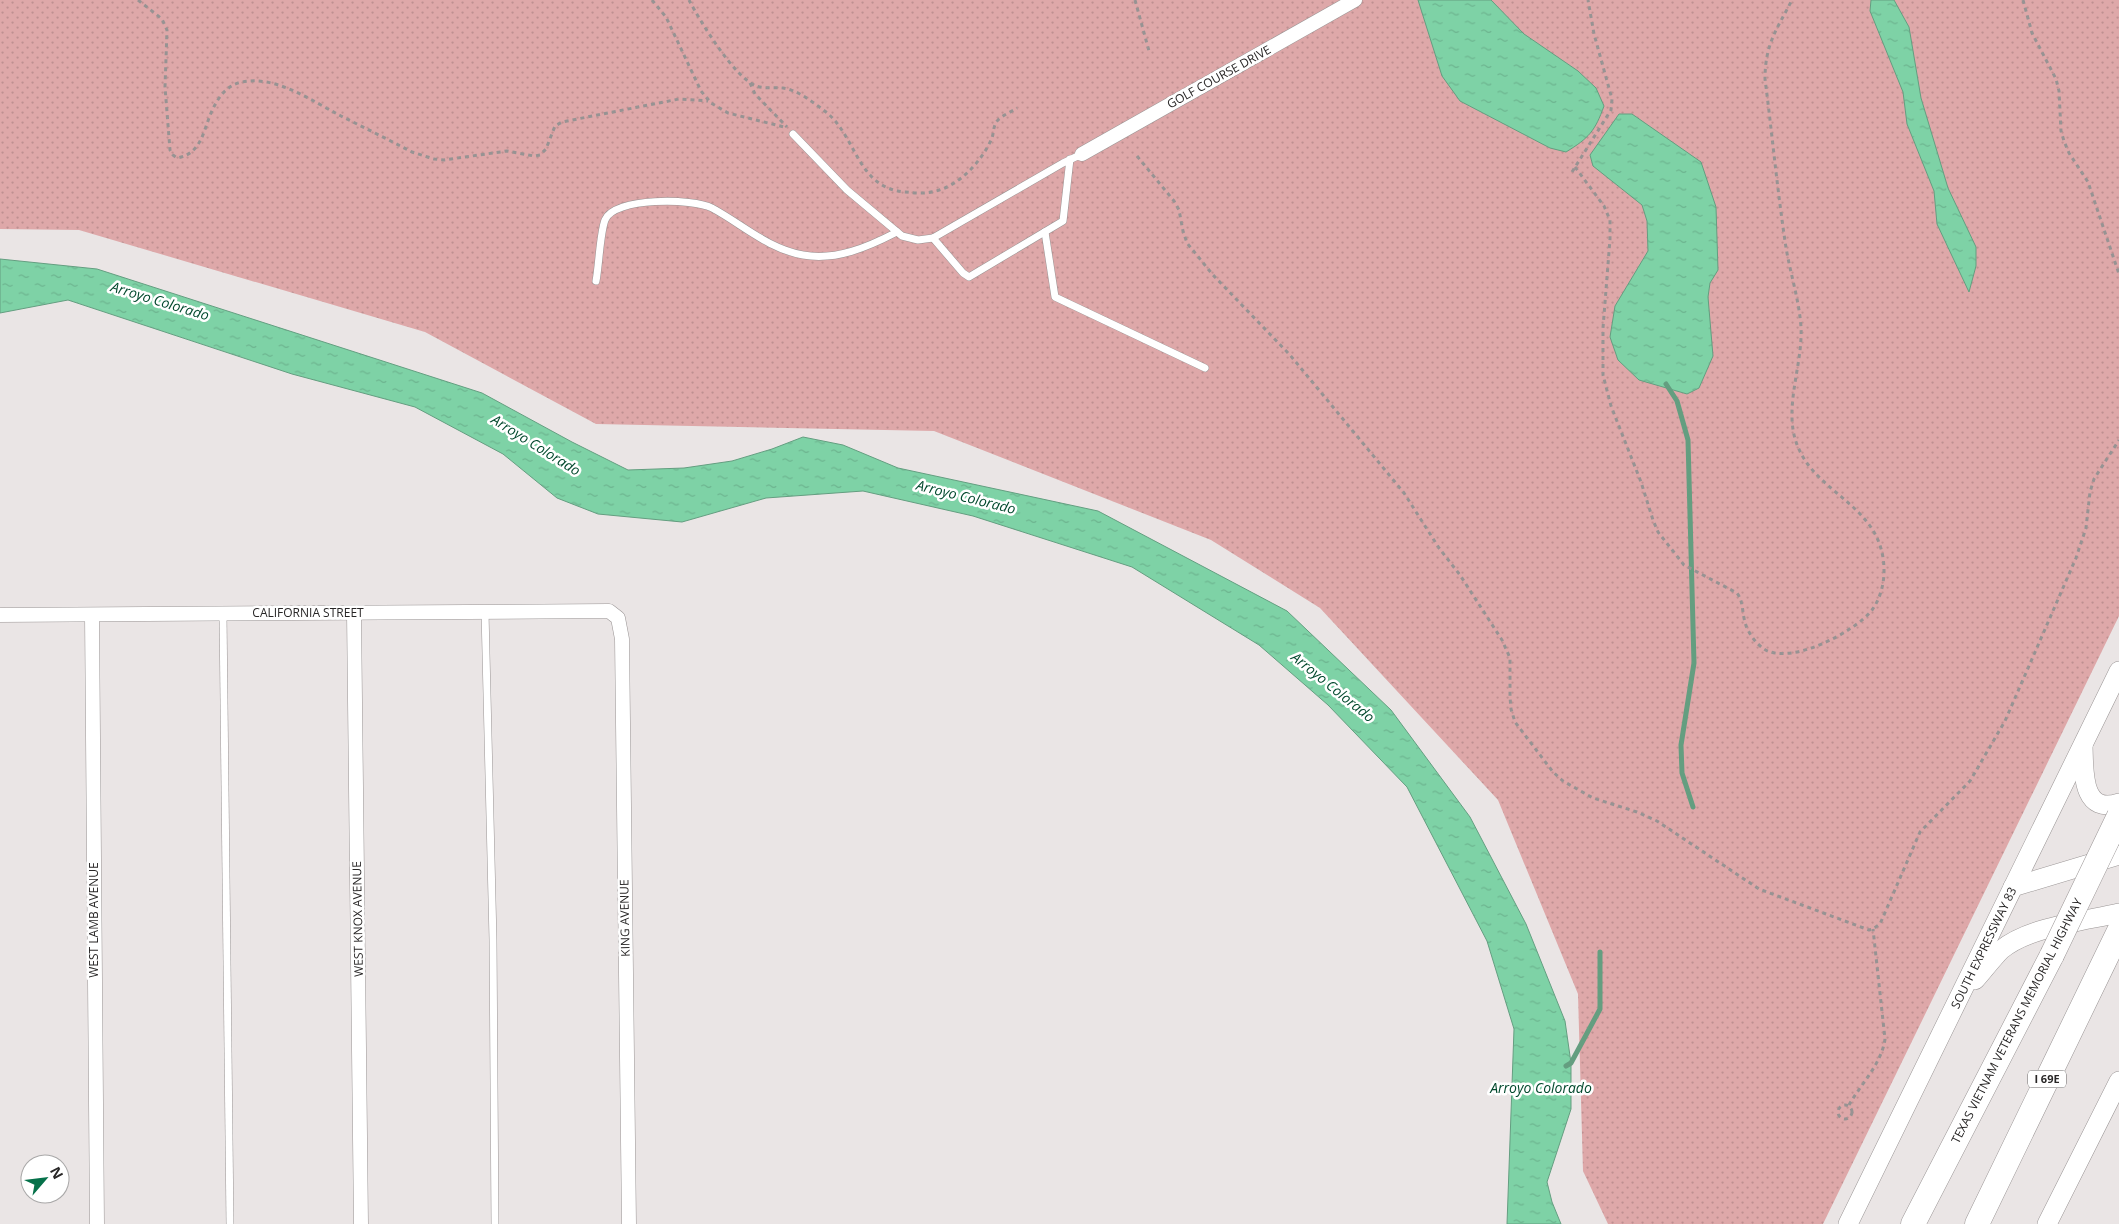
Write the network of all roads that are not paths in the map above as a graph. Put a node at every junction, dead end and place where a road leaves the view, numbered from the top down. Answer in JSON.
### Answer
{"nodes":[{"id":1,"x":1355,"y":0,"type":"edge"},
{"id":2,"x":793,"y":134,"type":"dead end"},
{"id":3,"x":1076,"y":157,"type":"junction"},
{"id":4,"x":897,"y":232,"type":"junction"},
{"id":5,"x":1045,"y":232,"type":"junction"},
{"id":6,"x":933,"y":238,"type":"junction"},
{"id":7,"x":596,"y":281,"type":"dead end"},
{"id":8,"x":1205,"y":368,"type":"dead end"},
{"id":9,"x":486,"y":612,"type":"junction"},
{"id":10,"x":354,"y":613,"type":"junction"},
{"id":11,"x":223,"y":614,"type":"junction"},
{"id":12,"x":0,"y":615,"type":"edge"},
{"id":13,"x":92,"y":615,"type":"junction"},
{"id":14,"x":615,"y":615,"type":"joint"},
{"id":15,"x":2119,"y":671,"type":"edge"},
{"id":16,"x":2083,"y":743,"type":"junction"},
{"id":17,"x":2119,"y":803,"type":"edge"},
{"id":18,"x":2119,"y":816,"type":"edge"},
{"id":19,"x":2119,"y":855,"type":"edge"},
{"id":20,"x":2013,"y":887,"type":"junction"},
{"id":21,"x":2118,"y":926,"type":"edge"},
{"id":22,"x":1962,"y":995,"type":"junction"},
{"id":23,"x":2119,"y":1081,"type":"edge"},
{"id":24,"x":1915,"y":1218,"type":"edge"},
{"id":25,"x":97,"y":1224,"type":"edge"},
{"id":26,"x":230,"y":1224,"type":"edge"},
{"id":27,"x":361,"y":1224,"type":"edge"},
{"id":28,"x":495,"y":1224,"type":"edge"},
{"id":29,"x":629,"y":1224,"type":"edge"},
{"id":30,"x":1848,"y":1224,"type":"edge"},
{"id":31,"x":1977,"y":1224,"type":"edge"},
{"id":32,"x":2047,"y":1224,"type":"edge"}],
"edges":[{"from":1,"to":3,"type":"street","name":"GOLF COURSE DRIVE"},
{"from":2,"to":4,"type":"lane"},
{"from":3,"to":5,"type":"lane"},
{"from":3,"to":6,"type":"lane"},
{"from":4,"to":6,"type":"lane"},
{"from":4,"to":7,"type":"lane"},
{"from":5,"to":6,"type":"lane"},
{"from":5,"to":8,"type":"lane"},
{"from":9,"to":10,"type":"street","name":"CALIFORNIA STREET"},
{"from":9,"to":14,"type":"street","name":"CALIFORNIA STREET"},
{"from":9,"to":28,"type":"lane"},
{"from":10,"to":11,"type":"street","name":"CALIFORNIA STREET"},
{"from":10,"to":27,"type":"street","name":"WEST KNOX AVENUE"},
{"from":11,"to":13,"type":"street","name":"CALIFORNIA STREET"},
{"from":11,"to":26,"type":"lane"},
{"from":12,"to":13,"type":"street","name":"CALIFORNIA STREET"},
{"from":13,"to":25,"type":"street","name":"WEST LAMB AVENUE"},
{"from":14,"to":29,"type":"street","name":"KING AVENUE"},
{"from":15,"to":16,"type":"main road","name":"SOUTH EXPRESSWAY 83"},
{"from":16,"to":17,"type":"main road"},
{"from":16,"to":20,"type":"main road","name":"SOUTH EXPRESSWAY 83"},
{"from":18,"to":24,"type":"highway","name":"TEXAS VIETNAM VETERANS MEMORIAL HIGHWAY","bridge":true},
{"from":19,"to":20,"type":"main road"},
{"from":20,"to":22,"type":"main road","name":"SOUTH EXPRESSWAY 83"},
{"from":21,"to":22,"type":"main road"},
{"from":21,"to":31,"type":"highway","number":"I 69E"},
{"from":22,"to":30,"type":"main road","name":"SOUTH EXPRESSWAY 83"},
{"from":23,"to":32,"type":"main road"}]}
